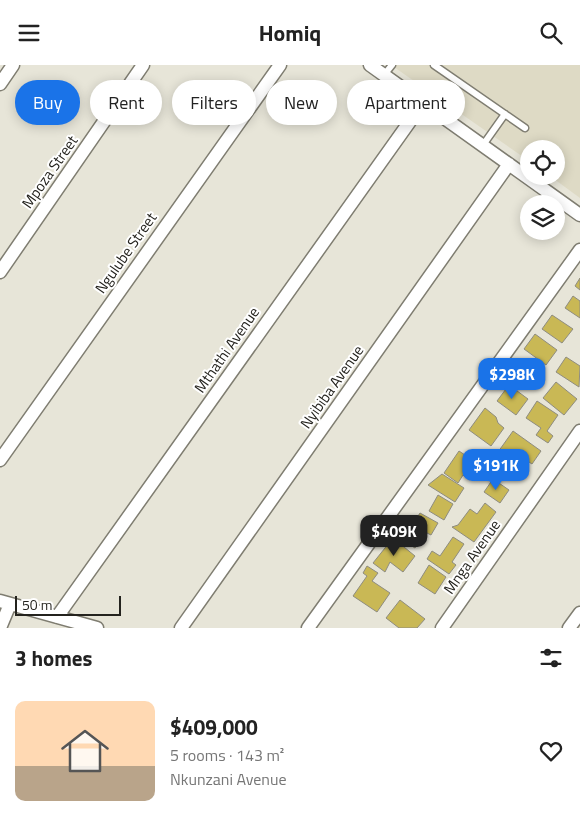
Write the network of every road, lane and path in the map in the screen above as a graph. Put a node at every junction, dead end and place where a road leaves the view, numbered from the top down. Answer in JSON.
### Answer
{"nodes":[{"id":1,"x":13,"y":65,"type":"edge"},
{"id":2,"x":143,"y":65,"type":"edge"},
{"id":3,"x":280,"y":65,"type":"edge"},
{"id":4,"x":370,"y":65,"type":"edge"},
{"id":5,"x":434,"y":65,"type":"edge"},
{"id":6,"x":388,"y":70,"type":"edge"},
{"id":7,"x":399,"y":80,"type":"edge"},
{"id":8,"x":0,"y":84,"type":"edge"},
{"id":9,"x":506,"y":115,"type":"junction"},
{"id":10,"x":407,"y":125,"type":"edge"},
{"id":11,"x":454,"y":125,"type":"edge"},
{"id":12,"x":525,"y":128,"type":"dead end"},
{"id":13,"x":483,"y":145,"type":"junction"},
{"id":14,"x":509,"y":164,"type":"junction"},
{"id":15,"x":580,"y":215,"type":"edge"},
{"id":16,"x":580,"y":250,"type":"edge"},
{"id":17,"x":0,"y":272,"type":"edge"},
{"id":18,"x":580,"y":431,"type":"edge"},
{"id":19,"x":0,"y":460,"type":"edge"},
{"id":20,"x":5,"y":602,"type":"edge"},
{"id":21,"x":580,"y":613,"type":"edge"},
{"id":22,"x":57,"y":617,"type":"junction"},
{"id":23,"x":0,"y":628,"type":"edge"},
{"id":24,"x":97,"y":628,"type":"edge"},
{"id":25,"x":181,"y":628,"type":"edge"},
{"id":26,"x":308,"y":628,"type":"edge"},
{"id":27,"x":442,"y":628,"type":"edge"},
{"id":28,"x":569,"y":628,"type":"edge"}],
"edges":[{"from":1,"to":8,"type":"street"},
{"from":2,"to":17,"type":"street","name":"Mpoza Street"},
{"from":3,"to":19,"type":"street","name":"Ngulube Street"},
{"from":4,"to":6,"type":"street"},
{"from":5,"to":9,"type":"lane"},
{"from":6,"to":7,"type":"street"},
{"from":9,"to":12,"type":"lane"},
{"from":9,"to":13,"type":"lane"},
{"from":10,"to":22,"type":"street","name":"Mthathi Avenue"},
{"from":11,"to":13,"type":"street"},
{"from":13,"to":14,"type":"street"},
{"from":14,"to":15,"type":"street"},
{"from":14,"to":25,"type":"street","name":"Nyibiba Avenue"},
{"from":16,"to":26,"type":"street"},
{"from":18,"to":27,"type":"street","name":"Mnga Avenue"},
{"from":20,"to":22,"type":"street"},
{"from":20,"to":23,"type":"street"},
{"from":21,"to":28,"type":"street"},
{"from":22,"to":24,"type":"street"}]}
